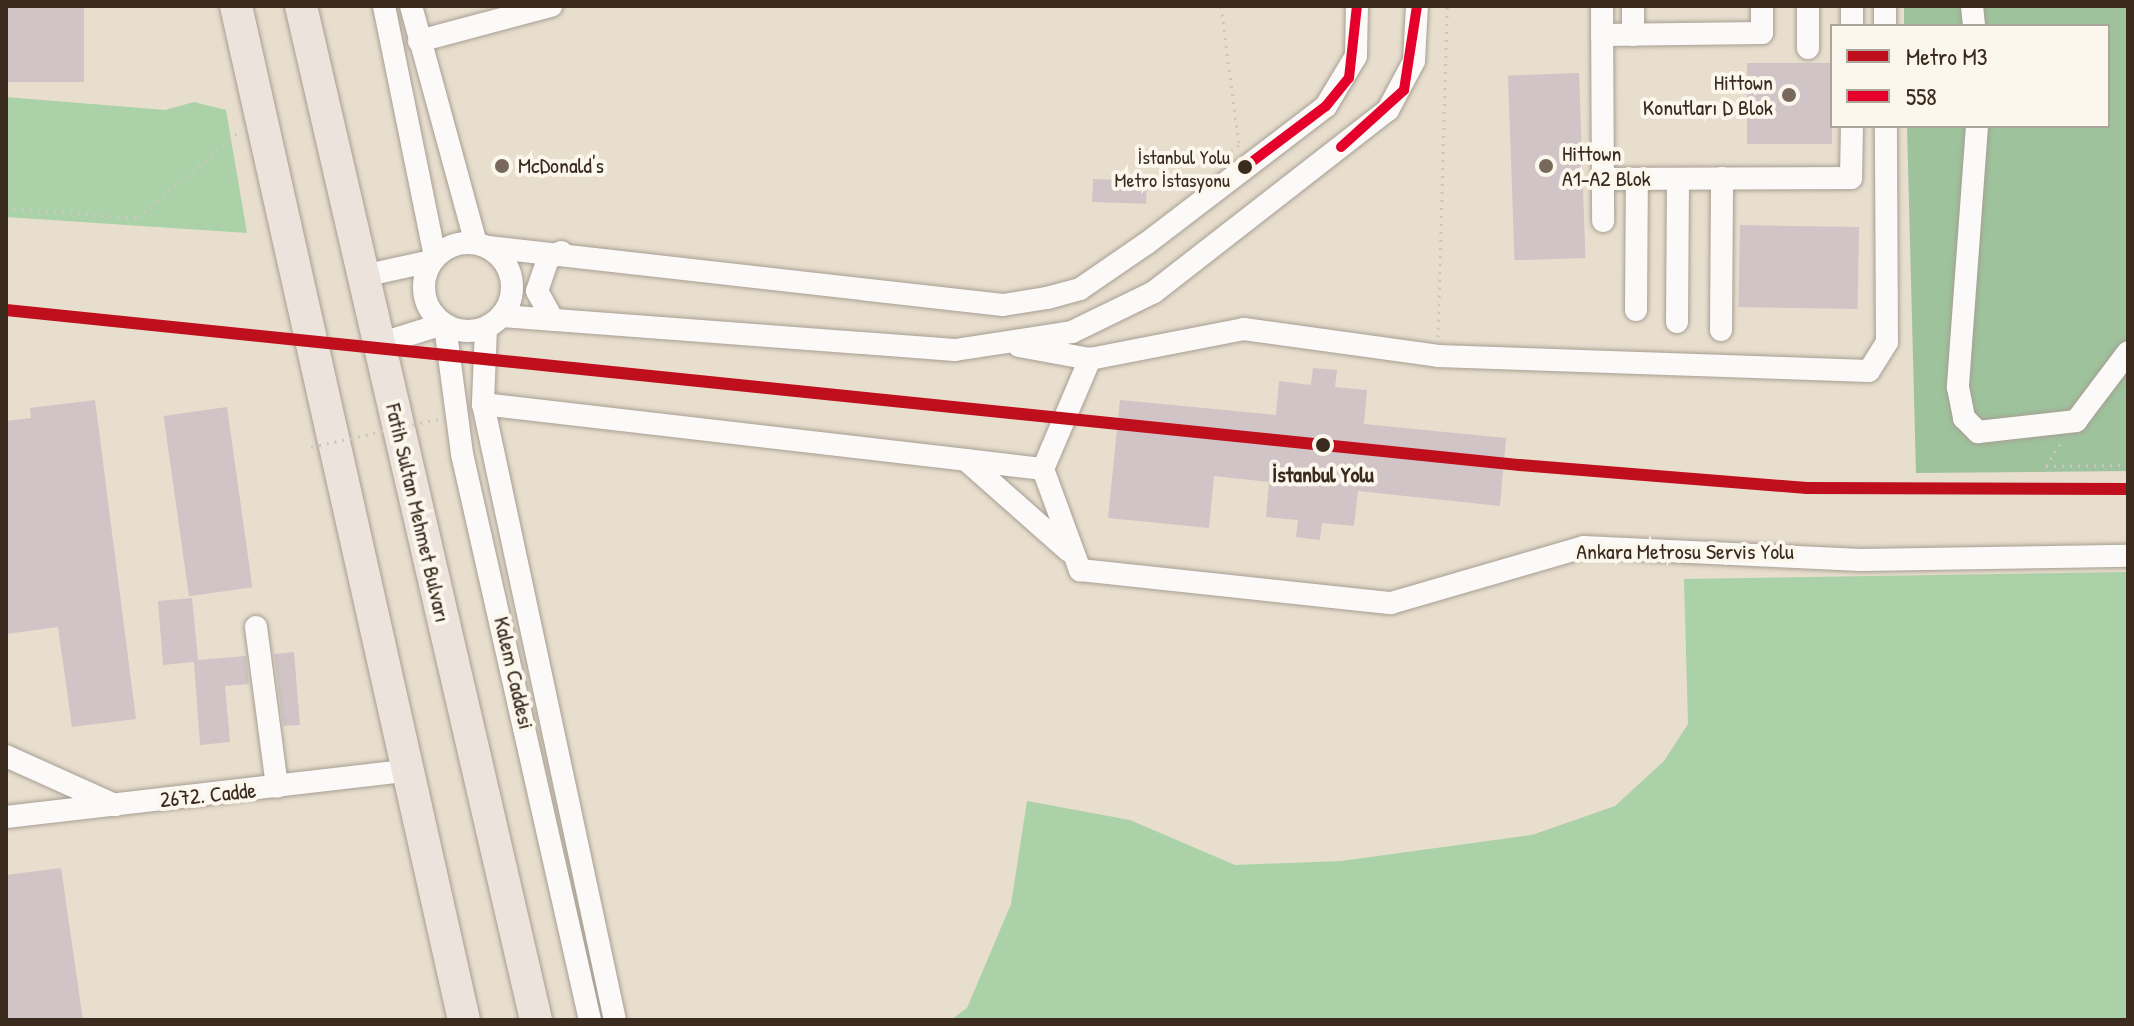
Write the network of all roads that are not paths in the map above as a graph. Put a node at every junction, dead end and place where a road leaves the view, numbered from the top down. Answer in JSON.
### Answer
{"nodes":[{"id":1,"x":236,"y":6,"type":"edge"},
{"id":2,"x":301,"y":6,"type":"edge"},
{"id":3,"x":384,"y":6,"type":"edge"},
{"id":4,"x":411,"y":6,"type":"edge"},
{"id":5,"x":551,"y":6,"type":"edge"},
{"id":6,"x":1357,"y":6,"type":"edge"},
{"id":7,"x":1417,"y":6,"type":"edge"},
{"id":8,"x":1602,"y":6,"type":"edge"},
{"id":9,"x":1633,"y":6,"type":"edge"},
{"id":10,"x":1762,"y":6,"type":"edge"},
{"id":11,"x":1808,"y":6,"type":"edge"},
{"id":12,"x":1602,"y":35,"type":"junction"},
{"id":13,"x":1633,"y":35,"type":"junction"},
{"id":14,"x":419,"y":41,"type":"junction"},
{"id":15,"x":1808,"y":48,"type":"dead end"},
{"id":16,"x":1852,"y":128,"type":"edge"},
{"id":17,"x":1886,"y":128,"type":"edge"},
{"id":18,"x":1977,"y":128,"type":"edge"},
{"id":19,"x":1722,"y":178,"type":"junction"},
{"id":20,"x":1603,"y":179,"type":"junction"},
{"id":21,"x":1637,"y":179,"type":"junction"},
{"id":22,"x":1678,"y":179,"type":"junction"},
{"id":23,"x":1603,"y":221,"type":"dead end"},
{"id":24,"x":482,"y":245,"type":"junction"},
{"id":25,"x":561,"y":252,"type":"junction"},
{"id":26,"x":433,"y":259,"type":"junction"},
{"id":27,"x":363,"y":276,"type":"junction"},
{"id":28,"x":1636,"y":310,"type":"dead end"},
{"id":29,"x":553,"y":320,"type":"junction"},
{"id":30,"x":494,"y":322,"type":"junction"},
{"id":31,"x":1677,"y":322,"type":"dead end"},
{"id":32,"x":444,"y":325,"type":"junction"},
{"id":33,"x":1721,"y":330,"type":"dead end"},
{"id":34,"x":379,"y":344,"type":"junction"},
{"id":35,"x":1019,"y":346,"type":"junction"},
{"id":36,"x":2128,"y":352,"type":"edge"},
{"id":37,"x":1090,"y":359,"type":"junction"},
{"id":38,"x":483,"y":404,"type":"junction"},
{"id":39,"x":966,"y":460,"type":"junction"},
{"id":40,"x":1043,"y":469,"type":"junction"},
{"id":41,"x":1070,"y":551,"type":"junction"},
{"id":42,"x":2128,"y":556,"type":"edge"},
{"id":43,"x":256,"y":627,"type":"dead end"},
{"id":44,"x":6,"y":756,"type":"edge"},
{"id":45,"x":410,"y":770,"type":"junction"},
{"id":46,"x":277,"y":787,"type":"junction"},
{"id":47,"x":115,"y":805,"type":"junction"},
{"id":48,"x":6,"y":817,"type":"edge"},
{"id":49,"x":464,"y":1020,"type":"edge"},
{"id":50,"x":536,"y":1020,"type":"edge"},
{"id":51,"x":590,"y":1020,"type":"edge"},
{"id":52,"x":615,"y":1020,"type":"edge"}],
"edges":[{"from":1,"to":45,"type":"highway"},
{"from":2,"to":27,"type":"highway","name":"Fatih Sultan Mehmet Bulvarı"},
{"from":3,"to":26,"type":"street"},
{"from":4,"to":14,"type":"street"},
{"from":5,"to":14,"type":"street"},
{"from":6,"to":25,"type":"street"},
{"from":7,"to":35,"type":"street"},
{"from":8,"to":12,"type":"street"},
{"from":9,"to":13,"type":"street"},
{"from":10,"to":13,"type":"street"},
{"from":11,"to":15,"type":"street"},
{"from":12,"to":13,"type":"street"},
{"from":12,"to":20,"type":"street"},
{"from":14,"to":24,"type":"street"},
{"from":16,"to":19,"type":"street"},
{"from":17,"to":37,"type":"street"},
{"from":18,"to":36,"type":"street"},
{"from":19,"to":22,"type":"street"},
{"from":19,"to":33,"type":"street"},
{"from":20,"to":21,"type":"street"},
{"from":20,"to":23,"type":"street"},
{"from":21,"to":22,"type":"street"},
{"from":21,"to":28,"type":"street"},
{"from":22,"to":31,"type":"street"},
{"from":24,"to":25,"type":"street"},
{"from":24,"to":26,"type":"street"},
{"from":24,"to":30,"type":"street"},
{"from":25,"to":29,"type":"street"},
{"from":26,"to":27,"type":"street"},
{"from":26,"to":32,"type":"street"},
{"from":27,"to":34,"type":"highway","name":"Fatih Sultan Mehmet Bulvarı"},
{"from":29,"to":30,"type":"street"},
{"from":29,"to":35,"type":"street"},
{"from":30,"to":32,"type":"street"},
{"from":30,"to":38,"type":"street","name":"Kalem Caddesi"},
{"from":32,"to":34,"type":"street"},
{"from":32,"to":51,"type":"street","name":"Kalem Caddesi"},
{"from":34,"to":50,"type":"highway","name":"Fatih Sultan Mehmet Bulvarı"},
{"from":35,"to":37,"type":"street"},
{"from":37,"to":40,"type":"street"},
{"from":38,"to":39,"type":"street"},
{"from":38,"to":52,"type":"street","name":"Kalem Caddesi"},
{"from":39,"to":40,"type":"street"},
{"from":39,"to":41,"type":"street"},
{"from":40,"to":41,"type":"street"},
{"from":41,"to":42,"type":"street","name":"Ankara Metrosu Servis Yolu"},
{"from":43,"to":46,"type":"street"},
{"from":44,"to":47,"type":"street"},
{"from":45,"to":46,"type":"street","name":"2672. Cadde"},
{"from":45,"to":49,"type":"highway"},
{"from":46,"to":47,"type":"street","name":"2672. Cadde"},
{"from":47,"to":48,"type":"street","name":"2672. Cadde"}]}
